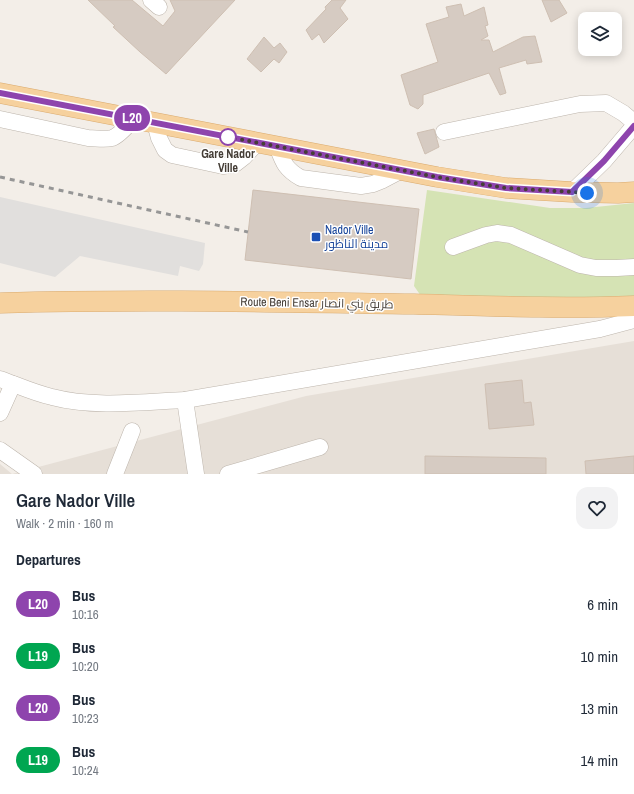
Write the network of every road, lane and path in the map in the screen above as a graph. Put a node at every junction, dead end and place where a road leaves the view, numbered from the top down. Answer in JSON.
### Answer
{"nodes":[{"id":1,"x":0,"y":93,"type":"edge"},
{"id":2,"x":134,"y":118,"type":"junction"},
{"id":3,"x":0,"y":119,"type":"edge"},
{"id":4,"x":634,"y":122,"type":"edge"},
{"id":5,"x":155,"y":123,"type":"junction"},
{"id":6,"x":634,"y":126,"type":"edge"},
{"id":7,"x":444,"y":132,"type":"dead end"},
{"id":8,"x":267,"y":144,"type":"junction"},
{"id":9,"x":402,"y":170,"type":"junction"},
{"id":10,"x":572,"y":192,"type":"junction"},
{"id":11,"x":634,"y":192,"type":"edge"},
{"id":12,"x":453,"y":247,"type":"dead end"},
{"id":13,"x":634,"y":267,"type":"edge"},
{"id":14,"x":0,"y":303,"type":"edge"},
{"id":15,"x":634,"y":306,"type":"edge"},
{"id":16,"x":634,"y":320,"type":"edge"},
{"id":17,"x":6,"y":381,"type":"edge"},
{"id":18,"x":185,"y":400,"type":"junction"},
{"id":19,"x":0,"y":413,"type":"edge"},
{"id":20,"x":132,"y":431,"type":"dead end"},
{"id":21,"x":320,"y":447,"type":"dead end"},
{"id":22,"x":0,"y":450,"type":"edge"},
{"id":23,"x":34,"y":474,"type":"edge"},
{"id":24,"x":115,"y":474,"type":"edge"},
{"id":25,"x":196,"y":474,"type":"edge"},
{"id":26,"x":228,"y":474,"type":"edge"}],
"edges":[{"from":1,"to":2,"type":"main road"},
{"from":2,"to":3,"type":"street"},
{"from":2,"to":5,"type":"main road"},
{"from":4,"to":7,"type":"street"},
{"from":5,"to":8,"type":"main road"},
{"from":5,"to":8,"type":"street"},
{"from":6,"to":10,"type":"street"},
{"from":8,"to":9,"type":"main road"},
{"from":8,"to":9,"type":"street"},
{"from":9,"to":10,"type":"main road"},
{"from":10,"to":11,"type":"main road"},
{"from":12,"to":13,"type":"street"},
{"from":14,"to":15,"type":"main road","name":"Route Beni Ensar طريق بني انصار"},
{"from":16,"to":18,"type":"street"},
{"from":17,"to":18,"type":"street"},
{"from":17,"to":19,"type":"street"},
{"from":18,"to":25,"type":"street"},
{"from":20,"to":24,"type":"street"},
{"from":21,"to":26,"type":"street"},
{"from":22,"to":23,"type":"street"}]}
